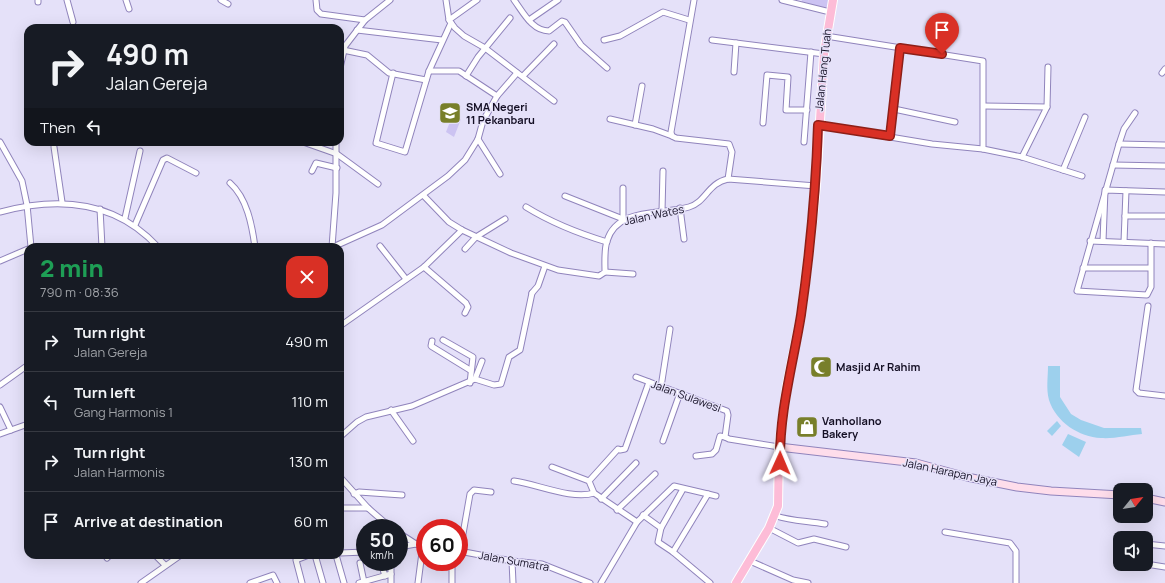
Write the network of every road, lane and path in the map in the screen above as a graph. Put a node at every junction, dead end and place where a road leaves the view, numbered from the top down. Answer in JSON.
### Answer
{"nodes":[{"id":1,"x":67,"y":0,"type":"edge"},
{"id":2,"x":126,"y":0,"type":"edge"},
{"id":3,"x":221,"y":0,"type":"edge"},
{"id":4,"x":316,"y":0,"type":"edge"},
{"id":5,"x":390,"y":0,"type":"edge"},
{"id":6,"x":446,"y":0,"type":"edge"},
{"id":7,"x":477,"y":0,"type":"edge"},
{"id":8,"x":516,"y":0,"type":"edge"},
{"id":9,"x":558,"y":0,"type":"edge"},
{"id":10,"x":694,"y":0,"type":"edge"},
{"id":11,"x":782,"y":0,"type":"edge"},
{"id":12,"x":802,"y":0,"type":"edge"},
{"id":13,"x":833,"y":0,"type":"edge"},
{"id":14,"x":228,"y":4,"type":"dead end"},
{"id":15,"x":800,"y":6,"type":"junction"},
{"id":16,"x":129,"y":9,"type":"dead end"},
{"id":17,"x":830,"y":12,"type":"junction"},
{"id":18,"x":510,"y":18,"type":"dead end"},
{"id":19,"x":365,"y":20,"type":"junction"},
{"id":20,"x":529,"y":20,"type":"junction"},
{"id":21,"x":690,"y":20,"type":"junction"},
{"id":22,"x":450,"y":21,"type":"junction"},
{"id":23,"x":73,"y":22,"type":"dead end"},
{"id":24,"x":357,"y":30,"type":"junction"},
{"id":25,"x":826,"y":36,"type":"junction"},
{"id":26,"x":442,"y":40,"type":"junction"},
{"id":27,"x":604,"y":40,"type":"dead end"},
{"id":28,"x":712,"y":40,"type":"dead end"},
{"id":29,"x":736,"y":43,"type":"junction"},
{"id":30,"x":554,"y":44,"type":"dead end"},
{"id":31,"x":485,"y":48,"type":"junction"},
{"id":32,"x":900,"y":48,"type":"junction"},
{"id":33,"x":344,"y":49,"type":"edge"},
{"id":34,"x":344,"y":50,"type":"edge"},
{"id":35,"x":811,"y":52,"type":"junction"},
{"id":36,"x":824,"y":54,"type":"junction"},
{"id":37,"x":1048,"y":67,"type":"dead end"},
{"id":38,"x":607,"y":68,"type":"dead end"},
{"id":39,"x":429,"y":71,"type":"junction"},
{"id":40,"x":734,"y":72,"type":"dead end"},
{"id":41,"x":392,"y":73,"type":"junction"},
{"id":42,"x":517,"y":73,"type":"junction"},
{"id":43,"x":466,"y":76,"type":"junction"},
{"id":44,"x":523,"y":76,"type":"junction"},
{"id":45,"x":426,"y":80,"type":"junction"},
{"id":46,"x":642,"y":86,"type":"dead end"},
{"id":47,"x":497,"y":96,"type":"junction"},
{"id":48,"x":554,"y":101,"type":"dead end"},
{"id":49,"x":984,"y":106,"type":"junction"},
{"id":50,"x":1047,"y":107,"type":"junction"},
{"id":51,"x":894,"y":109,"type":"junction"},
{"id":52,"x":807,"y":110,"type":"junction"},
{"id":53,"x":1135,"y":113,"type":"dead end"},
{"id":54,"x":1085,"y":118,"type":"dead end"},
{"id":55,"x":610,"y":119,"type":"dead end"},
{"id":56,"x":955,"y":122,"type":"dead end"},
{"id":57,"x":763,"y":123,"type":"dead end"},
{"id":58,"x":635,"y":125,"type":"junction"},
{"id":59,"x":818,"y":125,"type":"junction"},
{"id":60,"x":672,"y":136,"type":"junction"},
{"id":61,"x":890,"y":136,"type":"junction"},
{"id":62,"x":478,"y":139,"type":"junction"},
{"id":63,"x":0,"y":142,"type":"edge"},
{"id":64,"x":804,"y":142,"type":"dead end"},
{"id":65,"x":1118,"y":144,"type":"junction"},
{"id":66,"x":1165,"y":145,"type":"edge"},
{"id":67,"x":315,"y":146,"type":"edge"},
{"id":68,"x":336,"y":146,"type":"edge"},
{"id":69,"x":54,"y":147,"type":"dead end"},
{"id":70,"x":983,"y":149,"type":"junction"},
{"id":71,"x":140,"y":151,"type":"dead end"},
{"id":72,"x":337,"y":154,"type":"junction"},
{"id":73,"x":1022,"y":157,"type":"junction"},
{"id":74,"x":1113,"y":165,"type":"junction"},
{"id":75,"x":1165,"y":166,"type":"edge"},
{"id":76,"x":336,"y":168,"type":"junction"},
{"id":77,"x":1063,"y":170,"type":"junction"},
{"id":78,"x":663,"y":171,"type":"dead end"},
{"id":79,"x":312,"y":172,"type":"dead end"},
{"id":80,"x":196,"y":173,"type":"dead end"},
{"id":81,"x":500,"y":174,"type":"dead end"},
{"id":82,"x":1082,"y":176,"type":"dead end"},
{"id":83,"x":728,"y":179,"type":"junction"},
{"id":84,"x":230,"y":183,"type":"dead end"},
{"id":85,"x":378,"y":184,"type":"dead end"},
{"id":86,"x":816,"y":186,"type":"junction"},
{"id":87,"x":623,"y":188,"type":"dead end"},
{"id":88,"x":1105,"y":190,"type":"junction"},
{"id":89,"x":1126,"y":191,"type":"junction"},
{"id":90,"x":1165,"y":192,"type":"edge"},
{"id":91,"x":424,"y":196,"type":"junction"},
{"id":92,"x":565,"y":196,"type":"dead end"},
{"id":93,"x":62,"y":202,"type":"junction"},
{"id":94,"x":27,"y":205,"type":"junction"},
{"id":95,"x":526,"y":207,"type":"dead end"},
{"id":96,"x":680,"y":208,"type":"junction"},
{"id":97,"x":100,"y":209,"type":"junction"},
{"id":98,"x":662,"y":210,"type":"junction"},
{"id":99,"x":0,"y":212,"type":"edge"},
{"id":100,"x":1125,"y":216,"type":"junction"},
{"id":101,"x":1165,"y":216,"type":"edge"},
{"id":102,"x":125,"y":218,"type":"junction"},
{"id":103,"x":505,"y":219,"type":"dead end"},
{"id":104,"x":624,"y":219,"type":"junction"},
{"id":105,"x":135,"y":225,"type":"junction"},
{"id":106,"x":462,"y":230,"type":"junction"},
{"id":107,"x":476,"y":237,"type":"junction"},
{"id":108,"x":684,"y":239,"type":"dead end"},
{"id":109,"x":1090,"y":241,"type":"junction"},
{"id":110,"x":1103,"y":241,"type":"junction"},
{"id":111,"x":606,"y":242,"type":"junction"},
{"id":112,"x":1124,"y":242,"type":"junction"},
{"id":113,"x":32,"y":243,"type":"edge"},
{"id":114,"x":102,"y":243,"type":"edge"},
{"id":115,"x":154,"y":243,"type":"edge"},
{"id":116,"x":255,"y":243,"type":"edge"},
{"id":117,"x":332,"y":243,"type":"edge"},
{"id":118,"x":341,"y":243,"type":"edge"},
{"id":119,"x":1151,"y":243,"type":"junction"},
{"id":120,"x":1165,"y":244,"type":"edge"},
{"id":121,"x":380,"y":246,"type":"dead end"},
{"id":122,"x":465,"y":249,"type":"dead end"},
{"id":123,"x":24,"y":251,"type":"edge"},
{"id":124,"x":0,"y":261,"type":"edge"},
{"id":125,"x":545,"y":266,"type":"junction"},
{"id":126,"x":424,"y":267,"type":"junction"},
{"id":127,"x":1083,"y":268,"type":"junction"},
{"id":128,"x":1150,"y":268,"type":"junction"},
{"id":129,"x":605,"y":272,"type":"junction"},
{"id":130,"x":633,"y":274,"type":"dead end"},
{"id":131,"x":406,"y":279,"type":"junction"},
{"id":132,"x":1148,"y":306,"type":"dead end"},
{"id":133,"x":465,"y":313,"type":"dead end"},
{"id":134,"x":344,"y":323,"type":"edge"},
{"id":135,"x":670,"y":329,"type":"dead end"},
{"id":136,"x":442,"y":340,"type":"dead end"},
{"id":137,"x":432,"y":342,"type":"dead end"},
{"id":138,"x":482,"y":361,"type":"dead end"},
{"id":139,"x":24,"y":368,"type":"edge"},
{"id":140,"x":470,"y":370,"type":"junction"},
{"id":141,"x":636,"y":377,"type":"dead end"},
{"id":142,"x":476,"y":379,"type":"junction"},
{"id":143,"x":649,"y":382,"type":"junction"},
{"id":144,"x":470,"y":383,"type":"junction"},
{"id":145,"x":0,"y":385,"type":"edge"},
{"id":146,"x":661,"y":387,"type":"junction"},
{"id":147,"x":680,"y":393,"type":"junction"},
{"id":148,"x":1165,"y":396,"type":"edge"},
{"id":149,"x":0,"y":407,"type":"edge"},
{"id":150,"x":391,"y":410,"type":"junction"},
{"id":151,"x":24,"y":425,"type":"edge"},
{"id":152,"x":11,"y":430,"type":"junction"},
{"id":153,"x":344,"y":433,"type":"edge"},
{"id":154,"x":0,"y":434,"type":"edge"},
{"id":155,"x":725,"y":437,"type":"junction"},
{"id":156,"x":663,"y":440,"type":"dead end"},
{"id":157,"x":413,"y":441,"type":"dead end"},
{"id":158,"x":779,"y":447,"type":"junction"},
{"id":159,"x":696,"y":456,"type":"dead end"},
{"id":160,"x":636,"y":463,"type":"dead end"},
{"id":161,"x":552,"y":466,"type":"dead end"},
{"id":162,"x":654,"y":474,"type":"dead end"},
{"id":163,"x":514,"y":481,"type":"dead end"},
{"id":164,"x":589,"y":481,"type":"junction"},
{"id":165,"x":344,"y":482,"type":"edge"},
{"id":166,"x":683,"y":489,"type":"junction"},
{"id":167,"x":491,"y":492,"type":"dead end"},
{"id":168,"x":594,"y":493,"type":"junction"},
{"id":169,"x":354,"y":494,"type":"junction"},
{"id":170,"x":708,"y":494,"type":"junction"},
{"id":171,"x":402,"y":495,"type":"dead end"},
{"id":172,"x":1113,"y":495,"type":"edge"},
{"id":173,"x":716,"y":496,"type":"dead end"},
{"id":174,"x":601,"y":499,"type":"junction"},
{"id":175,"x":1153,"y":499,"type":"edge"},
{"id":176,"x":1165,"y":502,"type":"edge"},
{"id":177,"x":344,"y":508,"type":"edge"},
{"id":178,"x":368,"y":508,"type":"junction"},
{"id":179,"x":617,"y":510,"type":"junction"},
{"id":180,"x":643,"y":515,"type":"junction"},
{"id":181,"x":776,"y":516,"type":"junction"},
{"id":182,"x":381,"y":519,"type":"edge"},
{"id":183,"x":466,"y":519,"type":"edge"},
{"id":184,"x":637,"y":522,"type":"junction"},
{"id":185,"x":825,"y":524,"type":"dead end"},
{"id":186,"x":661,"y":528,"type":"junction"},
{"id":187,"x":769,"y":528,"type":"junction"},
{"id":188,"x":945,"y":532,"type":"dead end"},
{"id":189,"x":408,"y":539,"type":"edge"},
{"id":190,"x":416,"y":544,"type":"joint"},
{"id":191,"x":408,"y":545,"type":"edge"},
{"id":192,"x":1153,"y":545,"type":"edge"},
{"id":193,"x":1165,"y":546,"type":"edge"},
{"id":194,"x":846,"y":547,"type":"dead end"},
{"id":195,"x":344,"y":552,"type":"edge"},
{"id":196,"x":356,"y":552,"type":"edge"},
{"id":197,"x":673,"y":552,"type":"junction"},
{"id":198,"x":468,"y":553,"type":"edge"},
{"id":199,"x":159,"y":559,"type":"edge"},
{"id":200,"x":175,"y":559,"type":"edge"},
{"id":201,"x":299,"y":559,"type":"edge"},
{"id":202,"x":316,"y":559,"type":"edge"},
{"id":203,"x":337,"y":559,"type":"edge"},
{"id":204,"x":512,"y":561,"type":"junction"},
{"id":205,"x":750,"y":561,"type":"junction"},
{"id":206,"x":165,"y":565,"type":"junction"},
{"id":207,"x":1153,"y":565,"type":"edge"},
{"id":208,"x":1165,"y":567,"type":"edge"},
{"id":209,"x":361,"y":571,"type":"edge"},
{"id":210,"x":384,"y":571,"type":"edge"},
{"id":211,"x":420,"y":571,"type":"edge"},
{"id":212,"x":452,"y":571,"type":"edge"},
{"id":213,"x":391,"y":574,"type":"joint"},
{"id":214,"x":385,"y":576,"type":"junction"},
{"id":215,"x":254,"y":582,"type":"edge"},
{"id":216,"x":362,"y":582,"type":"edge"},
{"id":217,"x":141,"y":583,"type":"edge"},
{"id":218,"x":277,"y":583,"type":"edge"},
{"id":219,"x":302,"y":583,"type":"edge"},
{"id":220,"x":322,"y":583,"type":"edge"},
{"id":221,"x":344,"y":583,"type":"edge"},
{"id":222,"x":391,"y":583,"type":"edge"},
{"id":223,"x":418,"y":583,"type":"edge"},
{"id":224,"x":452,"y":583,"type":"edge"},
{"id":225,"x":513,"y":583,"type":"edge"},
{"id":226,"x":590,"y":583,"type":"edge"},
{"id":227,"x":601,"y":583,"type":"edge"},
{"id":228,"x":710,"y":583,"type":"edge"},
{"id":229,"x":736,"y":583,"type":"edge"},
{"id":230,"x":808,"y":583,"type":"edge"},
{"id":231,"x":1016,"y":583,"type":"edge"}],
"edges":[{"from":1,"to":23,"type":"street"},
{"from":2,"to":16,"type":"street"},
{"from":3,"to":14,"type":"street"},
{"from":4,"to":19,"type":"street"},
{"from":5,"to":19,"type":"street"},
{"from":6,"to":22,"type":"street"},
{"from":7,"to":22,"type":"street"},
{"from":8,"to":20,"type":"street"},
{"from":9,"to":20,"type":"street"},
{"from":10,"to":21,"type":"street"},
{"from":11,"to":15,"type":"street"},
{"from":12,"to":15,"type":"street"},
{"from":13,"to":17,"type":"main road","name":"Jalan Hang Tuah"},
{"from":15,"to":17,"type":"street"},
{"from":17,"to":25,"type":"main road","name":"Jalan Hang Tuah"},
{"from":18,"to":31,"type":"street"},
{"from":19,"to":24,"type":"street"},
{"from":20,"to":38,"type":"street"},
{"from":21,"to":27,"type":"street"},
{"from":21,"to":60,"type":"street"},
{"from":22,"to":26,"type":"street"},
{"from":22,"to":31,"type":"street"},
{"from":24,"to":26,"type":"street"},
{"from":24,"to":33,"type":"street"},
{"from":25,"to":32,"type":"street"},
{"from":25,"to":36,"type":"main road","name":"Jalan Hang Tuah"},
{"from":26,"to":39,"type":"street"},
{"from":28,"to":29,"type":"street"},
{"from":29,"to":35,"type":"street"},
{"from":29,"to":40,"type":"street"},
{"from":30,"to":44,"type":"street"},
{"from":31,"to":42,"type":"street"},
{"from":31,"to":43,"type":"street"},
{"from":32,"to":49,"type":"street"},
{"from":32,"to":51,"type":"street"},
{"from":34,"to":41,"type":"street"},
{"from":35,"to":36,"type":"street"},
{"from":35,"to":52,"type":"street"},
{"from":36,"to":59,"type":"main road","name":"Jalan Hang Tuah"},
{"from":37,"to":50,"type":"street"},
{"from":39,"to":43,"type":"street"},
{"from":39,"to":45,"type":"street"},
{"from":41,"to":45,"type":"street"},
{"from":41,"to":45,"type":"street"},
{"from":42,"to":44,"type":"street"},
{"from":42,"to":47,"type":"street"},
{"from":43,"to":47,"type":"street"},
{"from":44,"to":48,"type":"street"},
{"from":46,"to":58,"type":"street"},
{"from":47,"to":62,"type":"street"},
{"from":49,"to":50,"type":"street"},
{"from":49,"to":70,"type":"street"},
{"from":50,"to":73,"type":"street"},
{"from":51,"to":56,"type":"street"},
{"from":51,"to":61,"type":"street"},
{"from":52,"to":57,"type":"street"},
{"from":52,"to":64,"type":"street"},
{"from":53,"to":65,"type":"street"},
{"from":54,"to":77,"type":"street"},
{"from":55,"to":58,"type":"street"},
{"from":58,"to":60,"type":"street"},
{"from":59,"to":61,"type":"street"},
{"from":59,"to":86,"type":"main road","name":"Jalan Hang Tuah"},
{"from":60,"to":83,"type":"street"},
{"from":61,"to":70,"type":"street"},
{"from":62,"to":81,"type":"street"},
{"from":62,"to":91,"type":"street"},
{"from":63,"to":94,"type":"street"},
{"from":65,"to":66,"type":"street"},
{"from":65,"to":74,"type":"street"},
{"from":67,"to":72,"type":"street"},
{"from":68,"to":72,"type":"street"},
{"from":69,"to":93,"type":"street"},
{"from":70,"to":73,"type":"street"},
{"from":71,"to":102,"type":"street"},
{"from":72,"to":76,"type":"street"},
{"from":72,"to":85,"type":"street"},
{"from":73,"to":77,"type":"street"},
{"from":74,"to":75,"type":"street"},
{"from":74,"to":88,"type":"street"},
{"from":76,"to":79,"type":"street"},
{"from":76,"to":117,"type":"street"},
{"from":77,"to":82,"type":"street"},
{"from":78,"to":98,"type":"street"},
{"from":80,"to":105,"type":"street"},
{"from":83,"to":86,"type":"street"},
{"from":83,"to":96,"type":"street","name":"Jalan Wates"},
{"from":84,"to":116,"type":"street"},
{"from":86,"to":158,"type":"main road","name":"Jalan Hang Tuah"},
{"from":87,"to":104,"type":"street"},
{"from":88,"to":89,"type":"street"},
{"from":88,"to":109,"type":"street"},
{"from":88,"to":110,"type":"street"},
{"from":89,"to":90,"type":"street"},
{"from":89,"to":100,"type":"street"},
{"from":91,"to":106,"type":"street"},
{"from":91,"to":118,"type":"street"},
{"from":92,"to":104,"type":"street"},
{"from":93,"to":94,"type":"street"},
{"from":93,"to":97,"type":"street"},
{"from":94,"to":99,"type":"street"},
{"from":94,"to":113,"type":"street"},
{"from":95,"to":111,"type":"street"},
{"from":96,"to":98,"type":"street","name":"Jalan Wates"},
{"from":96,"to":108,"type":"street"},
{"from":97,"to":102,"type":"street"},
{"from":97,"to":114,"type":"street"},
{"from":98,"to":104,"type":"street","name":"Jalan Wates"},
{"from":100,"to":101,"type":"street"},
{"from":100,"to":112,"type":"street"},
{"from":102,"to":105,"type":"street"},
{"from":103,"to":107,"type":"street"},
{"from":104,"to":111,"type":"street","name":"Jalan Wates"},
{"from":105,"to":115,"type":"street"},
{"from":106,"to":107,"type":"street"},
{"from":106,"to":126,"type":"street"},
{"from":107,"to":122,"type":"street"},
{"from":107,"to":125,"type":"street"},
{"from":109,"to":110,"type":"street"},
{"from":109,"to":127,"type":"street"},
{"from":110,"to":112,"type":"street"},
{"from":111,"to":129,"type":"street","name":"Jalan Wates"},
{"from":112,"to":119,"type":"street"},
{"from":119,"to":120,"type":"street"},
{"from":119,"to":128,"type":"street"},
{"from":121,"to":131,"type":"street"},
{"from":123,"to":124,"type":"street"},
{"from":125,"to":129,"type":"street"},
{"from":125,"to":142,"type":"street"},
{"from":126,"to":131,"type":"street"},
{"from":126,"to":133,"type":"street"},
{"from":127,"to":128,"type":"street"},
{"from":127,"to":128,"type":"street"},
{"from":129,"to":130,"type":"street"},
{"from":131,"to":134,"type":"street"},
{"from":132,"to":148,"type":"street"},
{"from":135,"to":146,"type":"street"},
{"from":136,"to":140,"type":"street"},
{"from":137,"to":140,"type":"street"},
{"from":138,"to":142,"type":"street"},
{"from":139,"to":145,"type":"street"},
{"from":140,"to":144,"type":"street"},
{"from":141,"to":143,"type":"street","name":"Jalan Sulawesi"},
{"from":142,"to":144,"type":"street"},
{"from":143,"to":146,"type":"street","name":"Jalan Sulawesi"},
{"from":143,"to":164,"type":"street"},
{"from":144,"to":150,"type":"street"},
{"from":146,"to":147,"type":"street","name":"Jalan Sulawesi"},
{"from":147,"to":155,"type":"street","name":"Jalan Sulawesi"},
{"from":147,"to":156,"type":"street"},
{"from":149,"to":152,"type":"street"},
{"from":150,"to":153,"type":"street"},
{"from":150,"to":157,"type":"street"},
{"from":151,"to":152,"type":"street"},
{"from":152,"to":154,"type":"street"},
{"from":155,"to":158,"type":"street"},
{"from":155,"to":159,"type":"street"},
{"from":158,"to":172,"type":"street","name":"Jalan Harapan Jaya"},
{"from":158,"to":181,"type":"main road","name":"Jalan Hang Tuah"},
{"from":160,"to":174,"type":"street"},
{"from":161,"to":164,"type":"street"},
{"from":162,"to":179,"type":"street"},
{"from":163,"to":168,"type":"street"},
{"from":164,"to":168,"type":"street"},
{"from":165,"to":169,"type":"street"},
{"from":166,"to":170,"type":"street"},
{"from":166,"to":180,"type":"street"},
{"from":166,"to":186,"type":"street"},
{"from":167,"to":183,"type":"street"},
{"from":168,"to":174,"type":"street"},
{"from":169,"to":171,"type":"street"},
{"from":169,"to":178,"type":"street"},
{"from":170,"to":173,"type":"street"},
{"from":170,"to":197,"type":"street"},
{"from":174,"to":179,"type":"street"},
{"from":175,"to":176,"type":"street"},
{"from":177,"to":178,"type":"street"},
{"from":178,"to":182,"type":"street"},
{"from":179,"to":184,"type":"street"},
{"from":180,"to":184,"type":"street"},
{"from":180,"to":186,"type":"street"},
{"from":181,"to":185,"type":"street"},
{"from":181,"to":187,"type":"main road","name":"Jalan Hang Tuah"},
{"from":184,"to":227,"type":"street"},
{"from":186,"to":197,"type":"street"},
{"from":187,"to":194,"type":"street"},
{"from":187,"to":205,"type":"main road","name":"Jalan Hang Tuah"},
{"from":188,"to":231,"type":"street"},
{"from":189,"to":190,"type":"street"},
{"from":190,"to":191,"type":"street"},
{"from":192,"to":193,"type":"street"},
{"from":195,"to":196,"type":"street"},
{"from":197,"to":228,"type":"street"},
{"from":198,"to":204,"type":"street","name":"Jalan Sumatra"},
{"from":199,"to":206,"type":"street"},
{"from":200,"to":206,"type":"street"},
{"from":201,"to":219,"type":"street"},
{"from":202,"to":220,"type":"street"},
{"from":203,"to":221,"type":"street"},
{"from":204,"to":225,"type":"street"},
{"from":204,"to":226,"type":"street","name":"Jalan Sumatra"},
{"from":205,"to":229,"type":"main road","name":"Jalan Hang Tuah"},
{"from":205,"to":230,"type":"street"},
{"from":206,"to":217,"type":"street"},
{"from":207,"to":208,"type":"street"},
{"from":209,"to":216,"type":"street"},
{"from":210,"to":214,"type":"street"},
{"from":211,"to":223,"type":"street"},
{"from":212,"to":224,"type":"street"},
{"from":213,"to":214,"type":"street"},
{"from":213,"to":222,"type":"street"},
{"from":214,"to":216,"type":"street"},
{"from":215,"to":218,"type":"street"}]}
